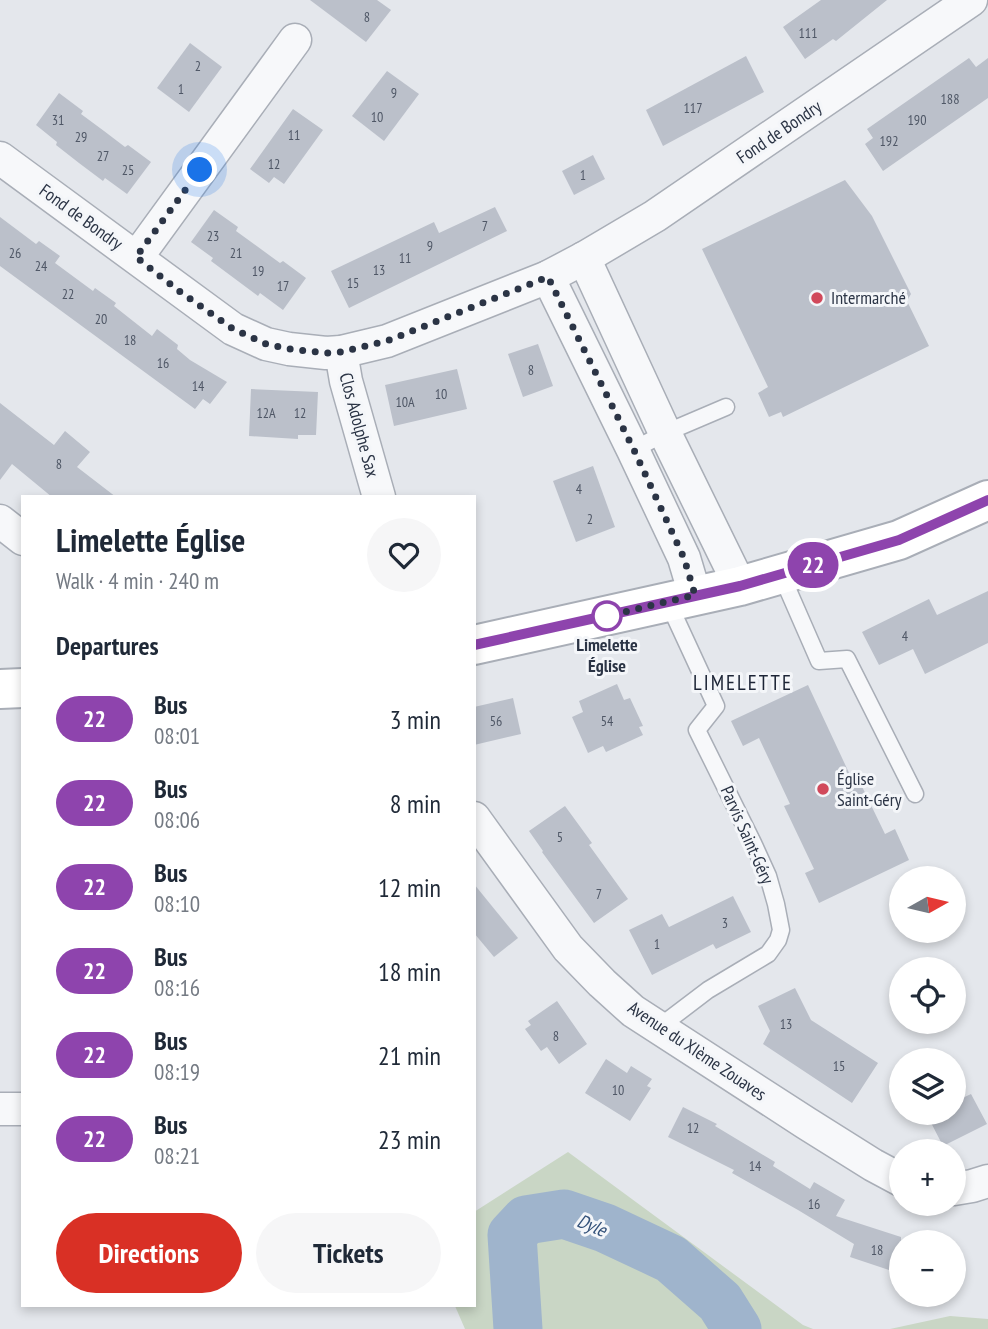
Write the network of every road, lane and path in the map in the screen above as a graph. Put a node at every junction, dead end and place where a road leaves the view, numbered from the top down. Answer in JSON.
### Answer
{"nodes":[{"id":1,"x":971,"y":0,"type":"edge"},
{"id":2,"x":295,"y":40,"type":"dead end"},
{"id":3,"x":0,"y":158,"type":"edge"},
{"id":4,"x":136,"y":257,"type":"junction"},
{"id":5,"x":583,"y":258,"type":"junction"},
{"id":6,"x":548,"y":277,"type":"junction"},
{"id":7,"x":341,"y":352,"type":"junction"},
{"id":8,"x":726,"y":407,"type":"dead end"},
{"id":9,"x":665,"y":433,"type":"junction"},
{"id":10,"x":634,"y":450,"type":"junction"},
{"id":11,"x":378,"y":495,"type":"edge"},
{"id":12,"x":988,"y":500,"type":"edge"},
{"id":13,"x":0,"y":521,"type":"edge"},
{"id":14,"x":21,"y":537,"type":"edge"},
{"id":15,"x":781,"y":574,"type":"junction"},
{"id":16,"x":740,"y":586,"type":"junction"},
{"id":17,"x":681,"y":598,"type":"junction"},
{"id":18,"x":476,"y":645,"type":"edge"},
{"id":19,"x":0,"y":688,"type":"edge"},
{"id":20,"x":21,"y":688,"type":"edge"},
{"id":21,"x":915,"y":794,"type":"dead end"},
{"id":22,"x":476,"y":821,"type":"edge"},
{"id":23,"x":658,"y":1028,"type":"junction"},
{"id":24,"x":21,"y":1109,"type":"edge"},
{"id":25,"x":0,"y":1110,"type":"edge"},
{"id":26,"x":889,"y":1174,"type":"edge"},
{"id":27,"x":988,"y":1181,"type":"edge"},
{"id":28,"x":966,"y":1187,"type":"edge"}],
"edges":[{"from":1,"to":5,"type":"street","name":"Fond de Bondry"},
{"from":2,"to":4,"type":"street"},
{"from":3,"to":4,"type":"street","name":"Fond de Bondry"},
{"from":4,"to":7,"type":"street","name":"Fond de Bondry"},
{"from":5,"to":6,"type":"street","name":"Fond de Bondry"},
{"from":5,"to":9,"type":"street"},
{"from":6,"to":7,"type":"street","name":"Fond de Bondry"},
{"from":6,"to":10,"type":"street"},
{"from":7,"to":11,"type":"street","name":"Clos Adolphe Sax"},
{"from":8,"to":9,"type":"lane"},
{"from":9,"to":10,"type":"lane"},
{"from":9,"to":16,"type":"street"},
{"from":10,"to":17,"type":"street"},
{"from":12,"to":15,"type":"main road"},
{"from":13,"to":14,"type":"street"},
{"from":15,"to":16,"type":"main road"},
{"from":15,"to":21,"type":"lane"},
{"from":16,"to":17,"type":"main road"},
{"from":17,"to":18,"type":"main road"},
{"from":17,"to":23,"type":"lane","name":"Parvis Saint-Géry"},
{"from":19,"to":20,"type":"main road"},
{"from":22,"to":23,"type":"street","name":"Avenue du XIème Zouaves"},
{"from":23,"to":26,"type":"street","name":"Avenue du XIème Zouaves"},
{"from":24,"to":25,"type":"street"},
{"from":27,"to":28,"type":"street"}]}
